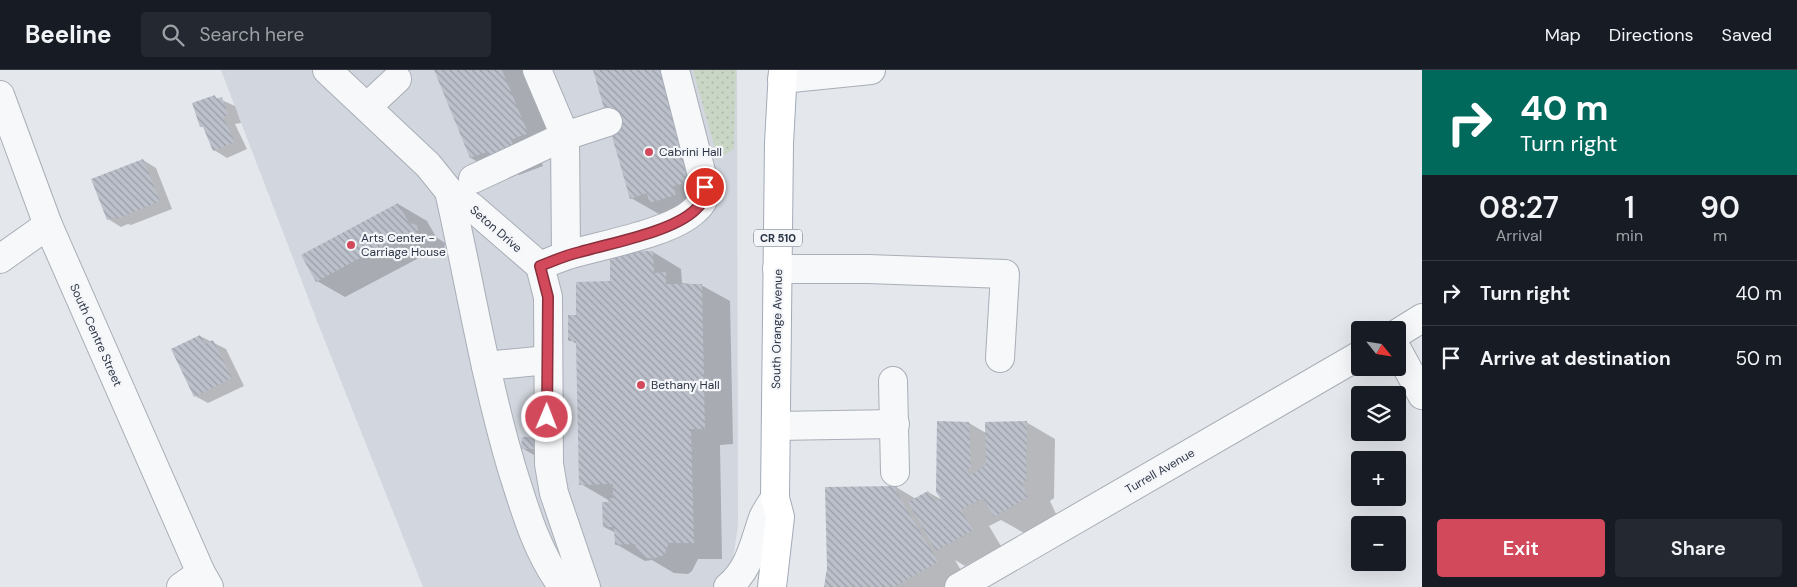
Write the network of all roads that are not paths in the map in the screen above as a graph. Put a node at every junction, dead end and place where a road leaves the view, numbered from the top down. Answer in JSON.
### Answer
{"nodes":[{"id":1,"x":327,"y":70,"type":"edge"},
{"id":2,"x":537,"y":70,"type":"edge"},
{"id":3,"x":675,"y":70,"type":"edge"},
{"id":4,"x":871,"y":70,"type":"edge"},
{"id":5,"x":783,"y":74,"type":"edge"},
{"id":6,"x":397,"y":79,"type":"dead end"},
{"id":7,"x":0,"y":95,"type":"edge"},
{"id":8,"x":367,"y":107,"type":"junction"},
{"id":9,"x":608,"y":122,"type":"dead end"},
{"id":10,"x":565,"y":136,"type":"junction"},
{"id":11,"x":461,"y":185,"type":"junction"},
{"id":12,"x":48,"y":225,"type":"junction"},
{"id":13,"x":566,"y":256,"type":"junction"},
{"id":14,"x":0,"y":259,"type":"edge"},
{"id":15,"x":540,"y":266,"type":"junction"},
{"id":16,"x":778,"y":269,"type":"junction"},
{"id":17,"x":1422,"y":318,"type":"edge"},
{"id":18,"x":1406,"y":328,"type":"edge"},
{"id":19,"x":1000,"y":358,"type":"dead end"},
{"id":20,"x":548,"y":360,"type":"junction"},
{"id":21,"x":1351,"y":360,"type":"edge"},
{"id":22,"x":486,"y":366,"type":"junction"},
{"id":23,"x":1406,"y":366,"type":"edge"},
{"id":24,"x":894,"y":381,"type":"dead end"},
{"id":25,"x":1422,"y":395,"type":"edge"},
{"id":26,"x":895,"y":424,"type":"junction"},
{"id":27,"x":776,"y":426,"type":"junction"},
{"id":28,"x":895,"y":472,"type":"dead end"},
{"id":29,"x":775,"y":498,"type":"junction"},
{"id":30,"x":576,"y":556,"type":"junction"},
{"id":31,"x":197,"y":582,"type":"edge"},
{"id":32,"x":563,"y":587,"type":"edge"},
{"id":33,"x":586,"y":587,"type":"edge"},
{"id":34,"x":608,"y":587,"type":"edge"},
{"id":35,"x":728,"y":587,"type":"edge"},
{"id":36,"x":772,"y":587,"type":"edge"},
{"id":37,"x":959,"y":587,"type":"edge"}],
"edges":[{"from":1,"to":8,"type":"street","name":"Seton Drive"},
{"from":2,"to":10,"type":"street"},
{"from":3,"to":13,"type":"street"},
{"from":4,"to":5,"type":"street"},
{"from":5,"to":16,"type":"main road","name":"South Orange Avenue","number":"CR 510"},
{"from":6,"to":8,"type":"street"},
{"from":7,"to":12,"type":"street","name":"South Centre Street"},
{"from":8,"to":11,"type":"street","name":"Seton Drive"},
{"from":9,"to":10,"type":"street"},
{"from":10,"to":11,"type":"street"},
{"from":10,"to":13,"type":"street"},
{"from":11,"to":15,"type":"street","name":"Seton Drive"},
{"from":11,"to":22,"type":"street"},
{"from":12,"to":14,"type":"street"},
{"from":12,"to":31,"type":"street","name":"South Centre Street"},
{"from":13,"to":15,"type":"street"},
{"from":15,"to":20,"type":"street"},
{"from":16,"to":19,"type":"street"},
{"from":16,"to":27,"type":"main road","name":"South Orange Avenue","number":"CR 510"},
{"from":17,"to":18,"type":"street"},
{"from":20,"to":22,"type":"street"},
{"from":20,"to":30,"type":"street"},
{"from":21,"to":37,"type":"street","name":"Turrell Avenue"},
{"from":22,"to":32,"type":"street"},
{"from":23,"to":25,"type":"street"},
{"from":24,"to":26,"type":"street"},
{"from":26,"to":27,"type":"street"},
{"from":26,"to":28,"type":"street"},
{"from":27,"to":29,"type":"main road","name":"South Orange Avenue","number":"CR 510"},
{"from":29,"to":35,"type":"street"},
{"from":29,"to":36,"type":"main road","name":"South Orange Avenue","number":"CR 510"},
{"from":30,"to":33,"type":"street"},
{"from":30,"to":34,"type":"street"}]}
